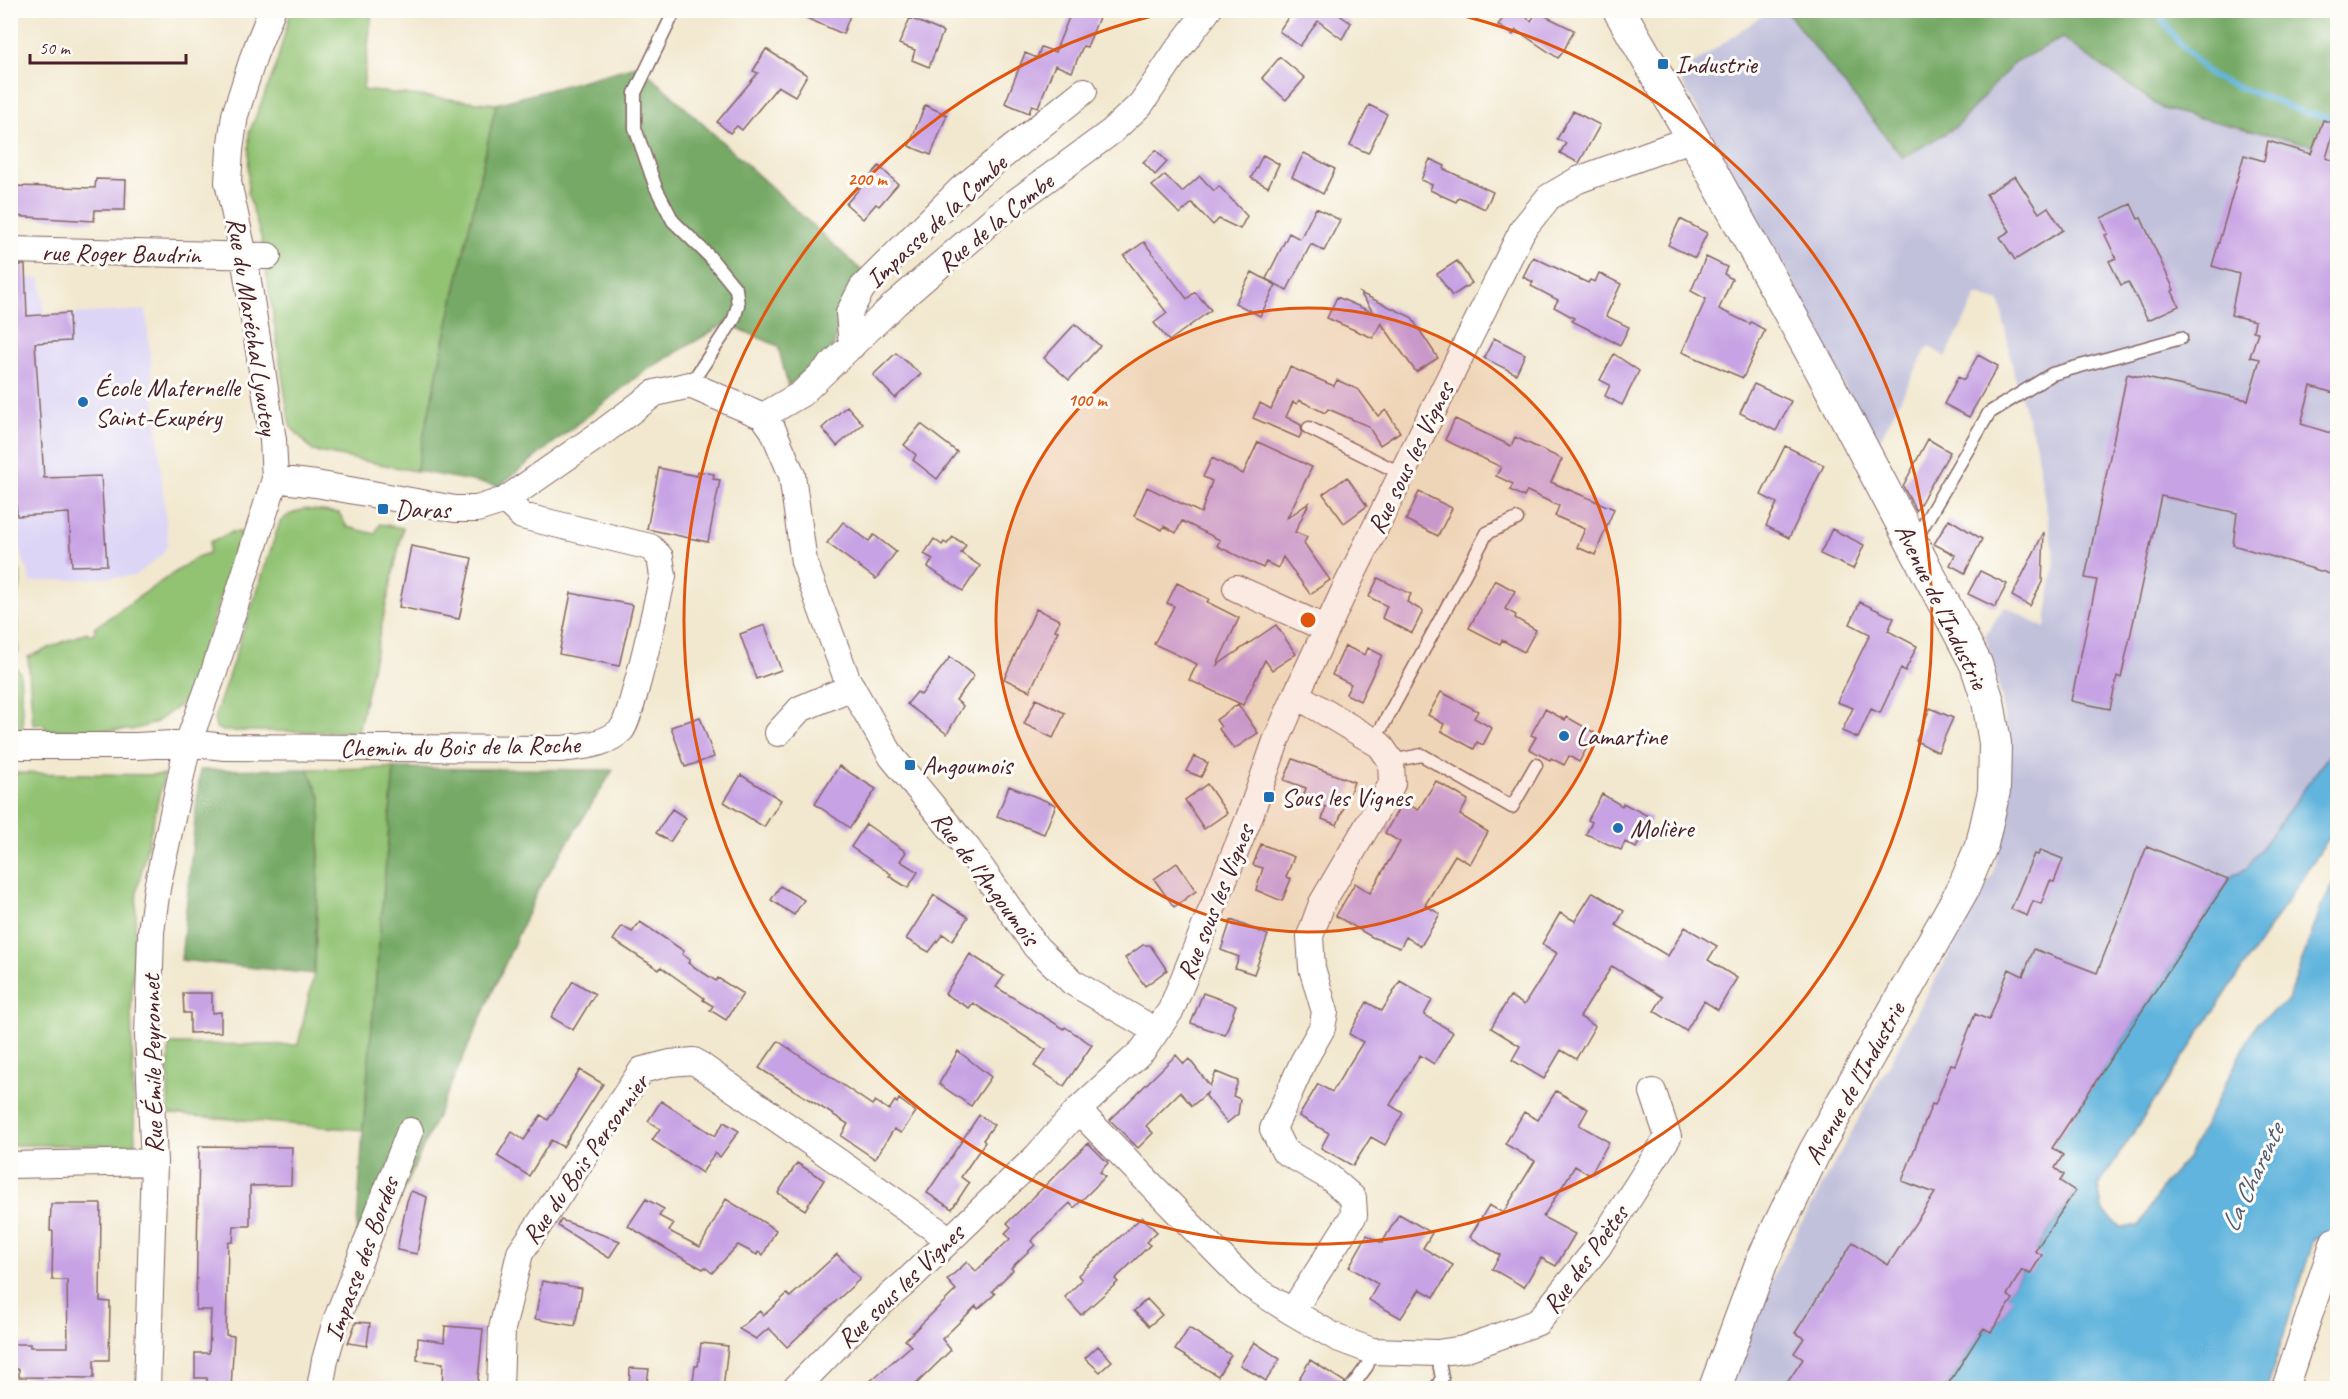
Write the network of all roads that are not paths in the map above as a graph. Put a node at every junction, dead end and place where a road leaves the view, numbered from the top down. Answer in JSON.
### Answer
{"nodes":[{"id":1,"x":272,"y":10,"type":"edge"},
{"id":2,"x":675,"y":10,"type":"edge"},
{"id":3,"x":1208,"y":10,"type":"edge"},
{"id":4,"x":1619,"y":10,"type":"edge"},
{"id":5,"x":1084,"y":92,"type":"dead end"},
{"id":6,"x":1693,"y":138,"type":"junction"},
{"id":7,"x":10,"y":250,"type":"edge"},
{"id":8,"x":256,"y":256,"type":"junction"},
{"id":9,"x":2181,"y":338,"type":"dead end"},
{"id":10,"x":852,"y":346,"type":"junction"},
{"id":11,"x":690,"y":385,"type":"junction"},
{"id":12,"x":763,"y":417,"type":"junction"},
{"id":13,"x":1309,"y":428,"type":"dead end"},
{"id":14,"x":1402,"y":474,"type":"junction"},
{"id":15,"x":275,"y":479,"type":"junction"},
{"id":16,"x":505,"y":500,"type":"junction"},
{"id":17,"x":1517,"y":519,"type":"dead end"},
{"id":18,"x":1913,"y":543,"type":"junction"},
{"id":19,"x":1236,"y":588,"type":"dead end"},
{"id":20,"x":1327,"y":629,"type":"junction"},
{"id":21,"x":852,"y":687,"type":"junction"},
{"id":22,"x":1296,"y":695,"type":"junction"},
{"id":23,"x":778,"y":733,"type":"dead end"},
{"id":24,"x":1372,"y":741,"type":"junction"},
{"id":25,"x":188,"y":743,"type":"junction"},
{"id":26,"x":10,"y":746,"type":"edge"},
{"id":27,"x":1391,"y":761,"type":"junction"},
{"id":28,"x":1536,"y":765,"type":"dead end"},
{"id":29,"x":1156,"y":1031,"type":"junction"},
{"id":30,"x":1653,"y":1092,"type":"dead end"},
{"id":31,"x":1078,"y":1110,"type":"junction"},
{"id":32,"x":410,"y":1131,"type":"dead end"},
{"id":33,"x":154,"y":1162,"type":"junction"},
{"id":34,"x":10,"y":1165,"type":"edge"},
{"id":35,"x":949,"y":1239,"type":"junction"},
{"id":36,"x":2334,"y":1242,"type":"dead end"},
{"id":37,"x":1292,"y":1312,"type":"junction"},
{"id":38,"x":1372,"y":1351,"type":"junction"},
{"id":39,"x":1437,"y":1353,"type":"junction"},
{"id":40,"x":1712,"y":1384,"type":"edge"},
{"id":41,"x":147,"y":1389,"type":"edge"},
{"id":42,"x":320,"y":1389,"type":"edge"},
{"id":43,"x":500,"y":1389,"type":"edge"},
{"id":44,"x":796,"y":1389,"type":"edge"},
{"id":45,"x":1351,"y":1389,"type":"edge"},
{"id":46,"x":1436,"y":1389,"type":"edge"},
{"id":47,"x":2285,"y":1389,"type":"edge"}],
"edges":[{"from":1,"to":8,"type":"street","name":"Rue du Maréchal Lyautey"},
{"from":2,"to":11,"type":"lane"},
{"from":3,"to":10,"type":"street","name":"Rue de la Combe"},
{"from":4,"to":6,"type":"street","name":"Avenue de l'Industrie"},
{"from":5,"to":10,"type":"street","name":"Impasse de la Combe"},
{"from":6,"to":14,"type":"street","name":"Rue sous les Vignes"},
{"from":6,"to":18,"type":"street","name":"Avenue de l'Industrie"},
{"from":7,"to":8,"type":"street","name":"rue Roger Baudrin"},
{"from":8,"to":15,"type":"street","name":"Rue du Maréchal Lyautey"},
{"from":9,"to":18,"type":"lane"},
{"from":10,"to":12,"type":"street","name":"Rue de la Combe"},
{"from":11,"to":12,"type":"street"},
{"from":11,"to":16,"type":"street"},
{"from":12,"to":21,"type":"street","name":"Rue de l'Angoumois"},
{"from":13,"to":14,"type":"lane"},
{"from":14,"to":20,"type":"street","name":"Rue sous les Vignes"},
{"from":15,"to":16,"type":"street"},
{"from":15,"to":25,"type":"street","name":"Rue du Maréchal Lyautey"},
{"from":16,"to":25,"type":"street","name":"Chemin du Bois de la Roche"},
{"from":17,"to":24,"type":"lane"},
{"from":18,"to":40,"type":"street","name":"Avenue de l'Industrie"},
{"from":19,"to":20,"type":"street"},
{"from":20,"to":22,"type":"street","name":"Rue sous les Vignes"},
{"from":21,"to":23,"type":"street"},
{"from":21,"to":29,"type":"street","name":"Rue de l'Angoumois"},
{"from":22,"to":24,"type":"street"},
{"from":22,"to":29,"type":"street","name":"Rue sous les Vignes"},
{"from":24,"to":27,"type":"street"},
{"from":25,"to":26,"type":"street","name":"Chemin du Bois de la Roche"},
{"from":25,"to":33,"type":"street","name":"Rue Émile Peyronnet"},
{"from":27,"to":28,"type":"lane"},
{"from":27,"to":37,"type":"street"},
{"from":29,"to":31,"type":"street","name":"Rue sous les Vignes"},
{"from":30,"to":39,"type":"street","name":"Rue des Poètes"},
{"from":31,"to":35,"type":"street","name":"Rue sous les Vignes"},
{"from":31,"to":37,"type":"street","name":"Rue des Poètes"},
{"from":32,"to":42,"type":"street","name":"Impasse des Bordes"},
{"from":33,"to":34,"type":"street"},
{"from":33,"to":41,"type":"street","name":"Rue Émile Peyronnet"},
{"from":35,"to":43,"type":"street","name":"Rue du Bois Personnier"},
{"from":35,"to":44,"type":"street","name":"Rue sous les Vignes"},
{"from":36,"to":47,"type":"street"},
{"from":37,"to":38,"type":"street","name":"Rue des Poètes"},
{"from":38,"to":39,"type":"street","name":"Rue des Poètes"},
{"from":38,"to":45,"type":"lane"},
{"from":39,"to":46,"type":"lane"}]}
